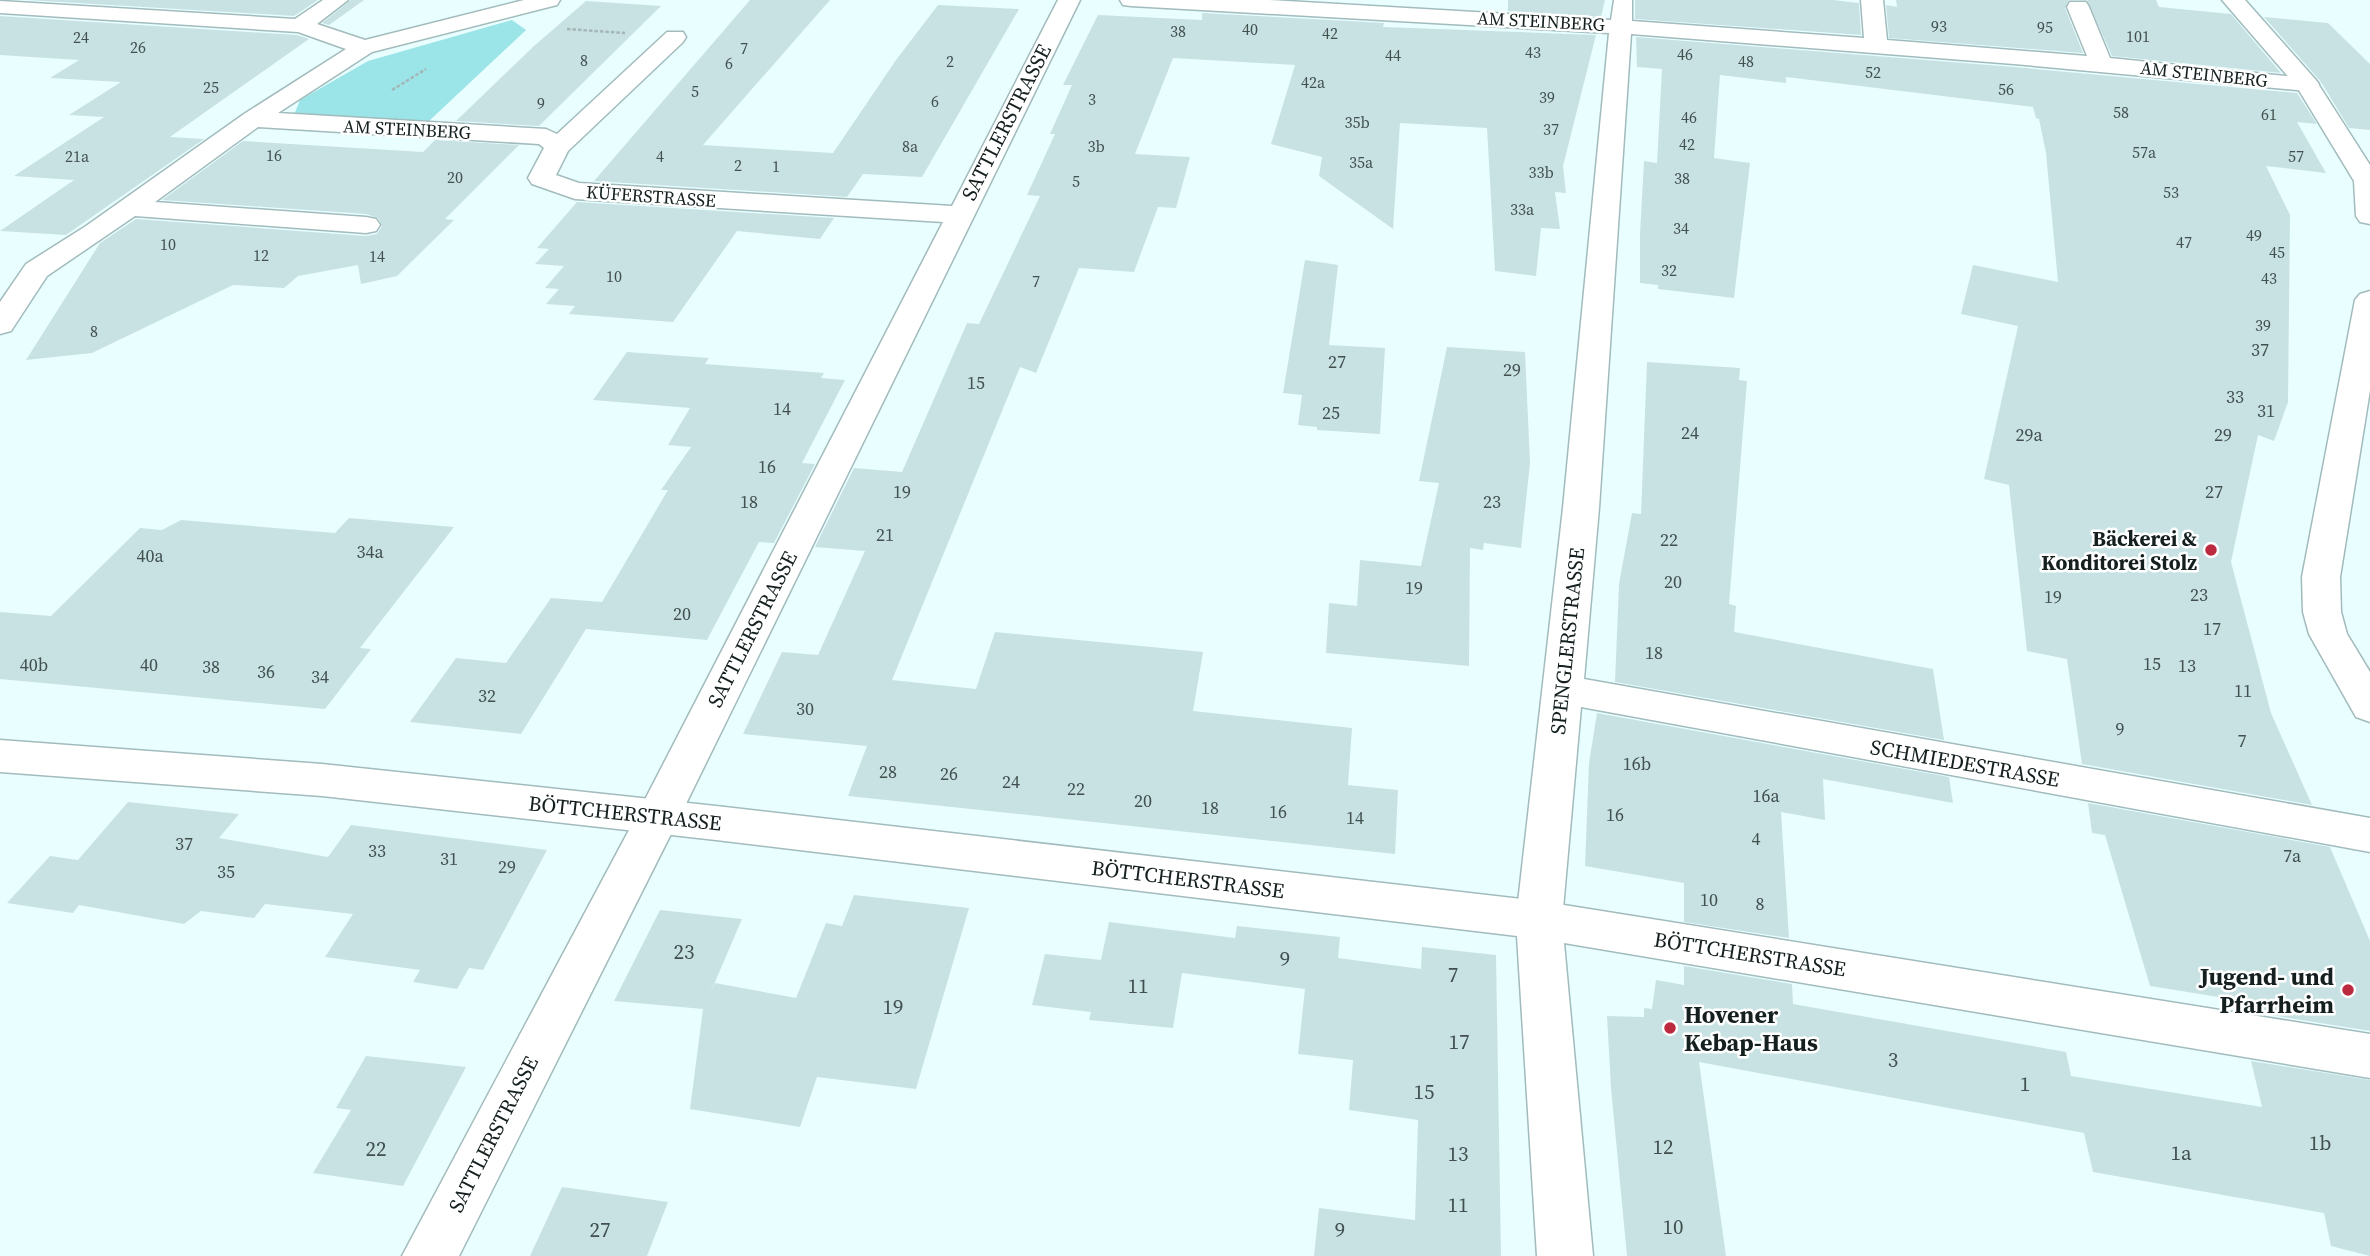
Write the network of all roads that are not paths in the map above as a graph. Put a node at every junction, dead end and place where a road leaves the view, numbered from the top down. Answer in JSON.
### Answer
{"nodes":[{"id":1,"x":337,"y":0,"type":"edge"},
{"id":2,"x":549,"y":0,"type":"edge"},
{"id":3,"x":1069,"y":0,"type":"edge"},
{"id":4,"x":1131,"y":0,"type":"edge"},
{"id":5,"x":1872,"y":0,"type":"edge"},
{"id":6,"x":2233,"y":0,"type":"edge"},
{"id":7,"x":1296,"y":3,"type":"edge"},
{"id":8,"x":523,"y":4,"type":"edge"},
{"id":9,"x":0,"y":7,"type":"edge"},
{"id":10,"x":2078,"y":7,"type":"dead end"},
{"id":11,"x":1622,"y":13,"type":"edge"},
{"id":12,"x":300,"y":26,"type":"junction"},
{"id":13,"x":675,"y":37,"type":"road end"},
{"id":14,"x":1876,"y":45,"type":"junction"},
{"id":15,"x":364,"y":47,"type":"junction"},
{"id":16,"x":2101,"y":64,"type":"junction"},
{"id":17,"x":2307,"y":84,"type":"junction"},
{"id":18,"x":253,"y":120,"type":"junction"},
{"id":19,"x":557,"y":147,"type":"junction"},
{"id":20,"x":130,"y":208,"type":"junction"},
{"id":21,"x":959,"y":215,"type":"junction"},
{"id":22,"x":2370,"y":216,"type":"edge"},
{"id":23,"x":366,"y":225,"type":"dead end"},
{"id":24,"x":36,"y":270,"type":"junction"},
{"id":25,"x":0,"y":271,"type":"edge"},
{"id":26,"x":2370,"y":300,"type":"edge"},
{"id":27,"x":0,"y":325,"type":"edge"},
{"id":28,"x":1561,"y":689,"type":"junction"},
{"id":29,"x":2370,"y":707,"type":"edge"},
{"id":30,"x":0,"y":755,"type":"edge"},
{"id":31,"x":658,"y":816,"type":"junction"},
{"id":32,"x":2370,"y":835,"type":"edge"},
{"id":33,"x":1539,"y":920,"type":"junction"},
{"id":34,"x":2370,"y":1056,"type":"edge"},
{"id":35,"x":430,"y":1256,"type":"edge"},
{"id":36,"x":1565,"y":1256,"type":"edge"}],
"edges":[{"from":1,"to":12,"type":"street"},
{"from":2,"to":8,"type":"street"},
{"from":3,"to":21,"type":"street","name":"SATTLERSTRASSE"},
{"from":4,"to":7,"type":"street","name":"AM STEINBERG"},
{"from":5,"to":14,"type":"street"},
{"from":6,"to":17,"type":"street"},
{"from":7,"to":11,"type":"street","name":"AM STEINBERG"},
{"from":8,"to":15,"type":"street"},
{"from":9,"to":12,"type":"street"},
{"from":10,"to":16,"type":"street"},
{"from":11,"to":14,"type":"street","name":"AM STEINBERG"},
{"from":11,"to":28,"type":"street","name":"SPENGLERSTRASSE"},
{"from":12,"to":15,"type":"street"},
{"from":13,"to":19,"type":"street","name":"KÜFERSTRASSE"},
{"from":14,"to":16,"type":"street","name":"AM STEINBERG"},
{"from":15,"to":18,"type":"street"},
{"from":16,"to":17,"type":"street","name":"AM STEINBERG"},
{"from":17,"to":22,"type":"street"},
{"from":18,"to":19,"type":"street","name":"AM STEINBERG"},
{"from":18,"to":20,"type":"street"},
{"from":19,"to":21,"type":"street","name":"KÜFERSTRASSE"},
{"from":20,"to":23,"type":"street"},
{"from":20,"to":24,"type":"street"},
{"from":21,"to":31,"type":"street","name":"SATTLERSTRASSE"},
{"from":24,"to":25,"type":"street"},
{"from":24,"to":27,"type":"street"},
{"from":26,"to":29,"type":"street"},
{"from":28,"to":32,"type":"street","name":"SCHMIEDESTRASSE"},
{"from":28,"to":33,"type":"street","name":"SPENGLERSTRASSE"},
{"from":30,"to":31,"type":"street","name":"BÖTTCHERSTRASSE"},
{"from":31,"to":33,"type":"street","name":"BÖTTCHERSTRASSE"},
{"from":31,"to":35,"type":"street","name":"SATTLERSTRASSE"},
{"from":33,"to":34,"type":"street","name":"BÖTTCHERSTRASSE"},
{"from":33,"to":36,"type":"street","name":"SPENGLERSTRASSE"}]}
